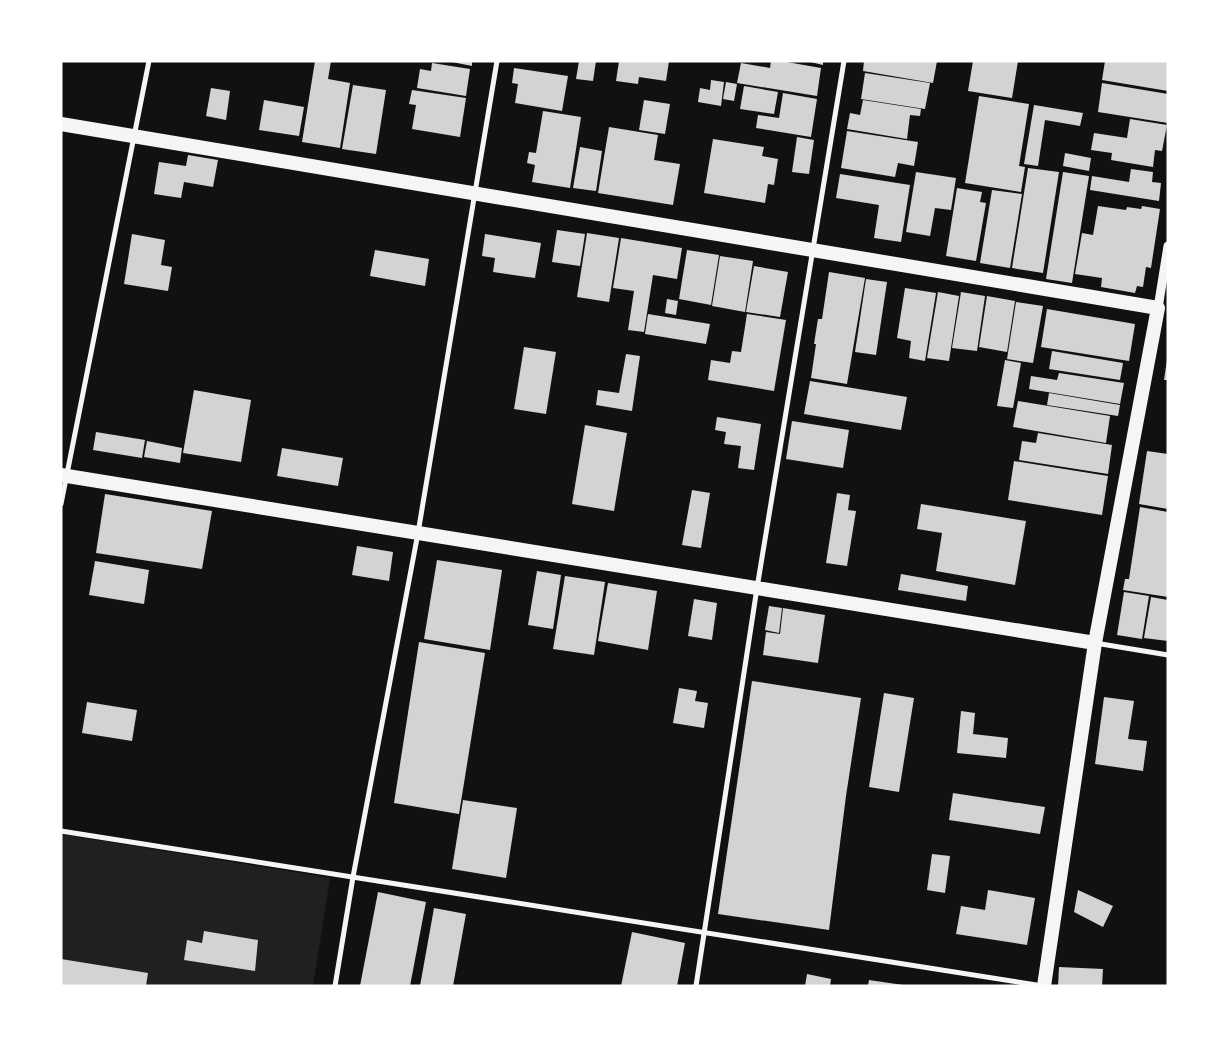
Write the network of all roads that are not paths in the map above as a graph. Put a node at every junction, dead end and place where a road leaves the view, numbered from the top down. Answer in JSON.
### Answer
{"nodes":[{"id":1,"x":149,"y":61,"type":"edge"},
{"id":2,"x":497,"y":61,"type":"edge"},
{"id":3,"x":844,"y":61,"type":"edge"},
{"id":4,"x":61,"y":124,"type":"edge"},
{"id":5,"x":135,"y":136,"type":"junction"},
{"id":6,"x":475,"y":193,"type":"junction"},
{"id":7,"x":1168,"y":246,"type":"edge"},
{"id":8,"x":813,"y":250,"type":"junction"},
{"id":9,"x":1160,"y":308,"type":"junction"},
{"id":10,"x":64,"y":475,"type":"edge"},
{"id":11,"x":61,"y":504,"type":"edge"},
{"id":12,"x":418,"y":533,"type":"junction"},
{"id":13,"x":757,"y":588,"type":"junction"},
{"id":14,"x":1095,"y":643,"type":"junction"},
{"id":15,"x":1168,"y":655,"type":"edge"},
{"id":16,"x":61,"y":831,"type":"edge"},
{"id":17,"x":353,"y":877,"type":"junction"},
{"id":18,"x":705,"y":932,"type":"junction"},
{"id":19,"x":335,"y":986,"type":"edge"},
{"id":20,"x":696,"y":986,"type":"edge"},
{"id":21,"x":1043,"y":986,"type":"edge"}],
"edges":[{"from":1,"to":5,"type":"street"},
{"from":2,"to":6,"type":"street"},
{"from":3,"to":8,"type":"street"},
{"from":4,"to":5,"type":"highway"},
{"from":5,"to":6,"type":"highway"},
{"from":5,"to":10,"type":"street"},
{"from":6,"to":8,"type":"highway"},
{"from":6,"to":12,"type":"street"},
{"from":7,"to":9,"type":"street"},
{"from":8,"to":9,"type":"highway"},
{"from":8,"to":13,"type":"street"},
{"from":9,"to":14,"type":"highway"},
{"from":10,"to":11,"type":"street"},
{"from":10,"to":12,"type":"highway"},
{"from":12,"to":13,"type":"highway"},
{"from":12,"to":17,"type":"street"},
{"from":13,"to":14,"type":"highway"},
{"from":13,"to":18,"type":"street"},
{"from":14,"to":15,"type":"street"},
{"from":14,"to":21,"type":"highway"},
{"from":16,"to":17,"type":"street"},
{"from":17,"to":18,"type":"street"},
{"from":17,"to":19,"type":"street"},
{"from":18,"to":20,"type":"street"},
{"from":18,"to":21,"type":"street"}]}
